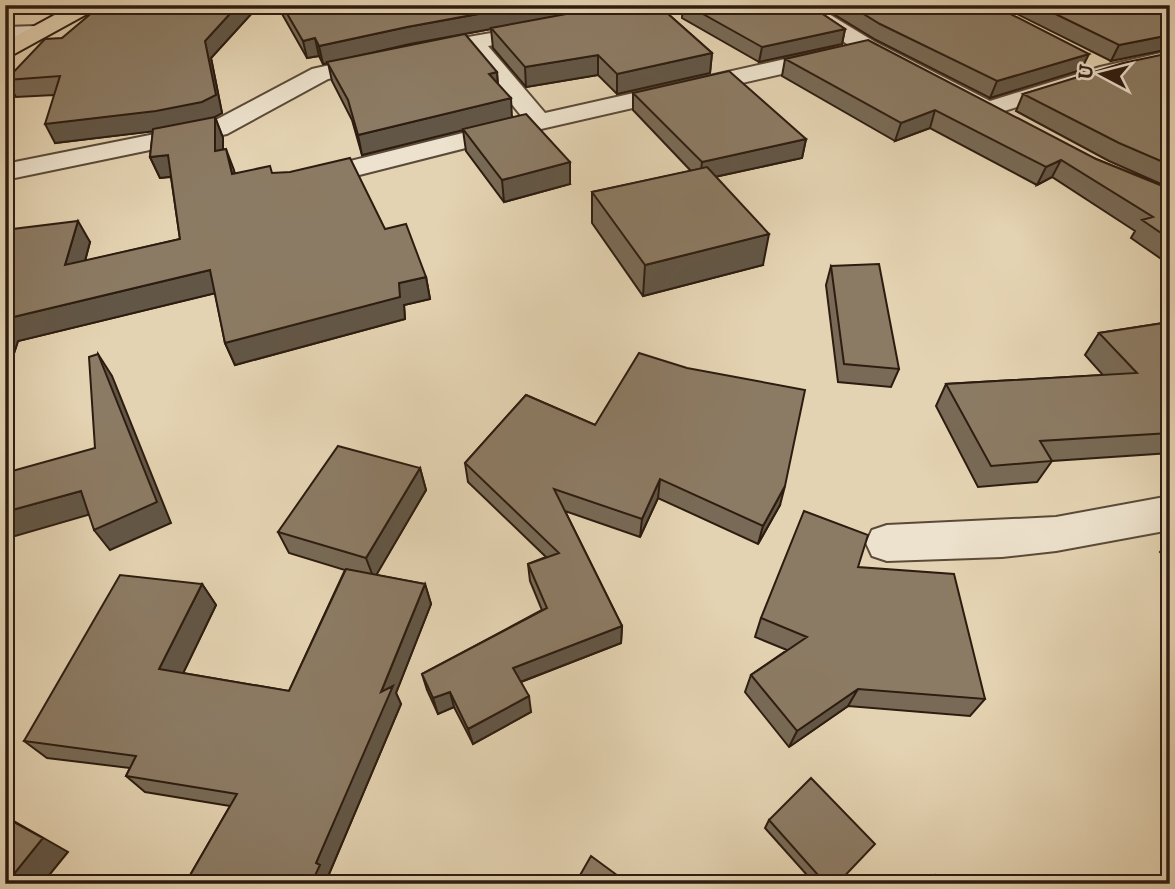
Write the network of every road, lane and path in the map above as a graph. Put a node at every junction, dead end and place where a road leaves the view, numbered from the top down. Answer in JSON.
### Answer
{"nodes":[{"id":1,"x":89,"y":5,"type":"edge"},
{"id":2,"x":671,"y":5,"type":"edge"},
{"id":3,"x":799,"y":5,"type":"edge"},
{"id":4,"x":592,"y":20,"type":"edge"},
{"id":5,"x":566,"y":25,"type":"edge"},
{"id":6,"x":36,"y":32,"type":"junction"},
{"id":7,"x":5,"y":33,"type":"edge"},
{"id":8,"x":474,"y":43,"type":"junction"},
{"id":9,"x":867,"y":47,"type":"junction"},
{"id":10,"x":5,"y":52,"type":"edge"},
{"id":11,"x":1170,"y":58,"type":"edge"},
{"id":12,"x":1086,"y":60,"type":"edge"},
{"id":13,"x":1108,"y":72,"type":"junction"},
{"id":14,"x":988,"y":109,"type":"junction"},
{"id":15,"x":539,"y":122,"type":"junction"},
{"id":16,"x":1013,"y":123,"type":"edge"},
{"id":17,"x":5,"y":172,"type":"edge"},
{"id":18,"x":296,"y":183,"type":"edge"},
{"id":19,"x":1170,"y":513,"type":"edge"},
{"id":20,"x":887,"y":543,"type":"dead end"}],
"edges":[{"from":1,"to":6,"type":"highway"},
{"from":2,"to":4,"type":"street"},
{"from":3,"to":9,"type":"street"},
{"from":5,"to":8,"type":"street"},
{"from":6,"to":7,"type":"street"},
{"from":6,"to":10,"type":"highway"},
{"from":8,"to":15,"type":"street"},
{"from":8,"to":17,"type":"street"},
{"from":9,"to":14,"type":"street"},
{"from":9,"to":15,"type":"street"},
{"from":11,"to":13,"type":"street"},
{"from":12,"to":13,"type":"street"},
{"from":13,"to":14,"type":"street"},
{"from":14,"to":16,"type":"street"},
{"from":15,"to":18,"type":"street"},
{"from":19,"to":20,"type":"street"}]}
